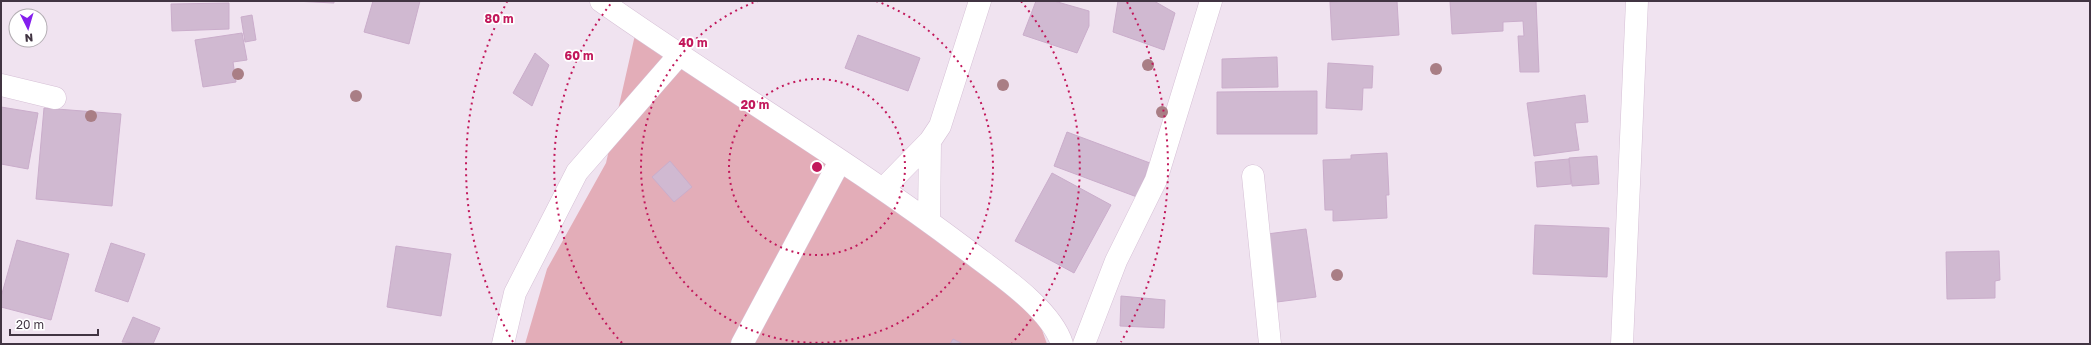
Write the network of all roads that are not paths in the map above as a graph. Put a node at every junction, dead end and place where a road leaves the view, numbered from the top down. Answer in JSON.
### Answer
{"nodes":[{"id":1,"x":601,"y":1,"type":"edge"},
{"id":2,"x":980,"y":1,"type":"edge"},
{"id":3,"x":1211,"y":1,"type":"edge"},
{"id":4,"x":1637,"y":1,"type":"edge"},
{"id":5,"x":680,"y":54,"type":"junction"},
{"id":6,"x":1,"y":85,"type":"edge"},
{"id":7,"x":55,"y":98,"type":"dead end"},
{"id":8,"x":930,"y":141,"type":"junction"},
{"id":9,"x":840,"y":161,"type":"junction"},
{"id":10,"x":1253,"y":176,"type":"dead end"},
{"id":11,"x":883,"y":189,"type":"junction"},
{"id":12,"x":929,"y":221,"type":"junction"},
{"id":13,"x":503,"y":344,"type":"edge"},
{"id":14,"x":742,"y":344,"type":"edge"},
{"id":15,"x":1062,"y":344,"type":"edge"},
{"id":16,"x":1084,"y":344,"type":"edge"},
{"id":17,"x":1270,"y":344,"type":"edge"},
{"id":18,"x":1622,"y":344,"type":"edge"}],
"edges":[{"from":1,"to":5,"type":"street"},
{"from":2,"to":8,"type":"street"},
{"from":3,"to":16,"type":"street"},
{"from":4,"to":18,"type":"street"},
{"from":5,"to":9,"type":"street"},
{"from":5,"to":13,"type":"street"},
{"from":6,"to":7,"type":"street"},
{"from":8,"to":11,"type":"street"},
{"from":8,"to":12,"type":"street"},
{"from":9,"to":11,"type":"street"},
{"from":9,"to":14,"type":"street"},
{"from":10,"to":17,"type":"street"},
{"from":11,"to":12,"type":"street"},
{"from":12,"to":15,"type":"street"}]}
